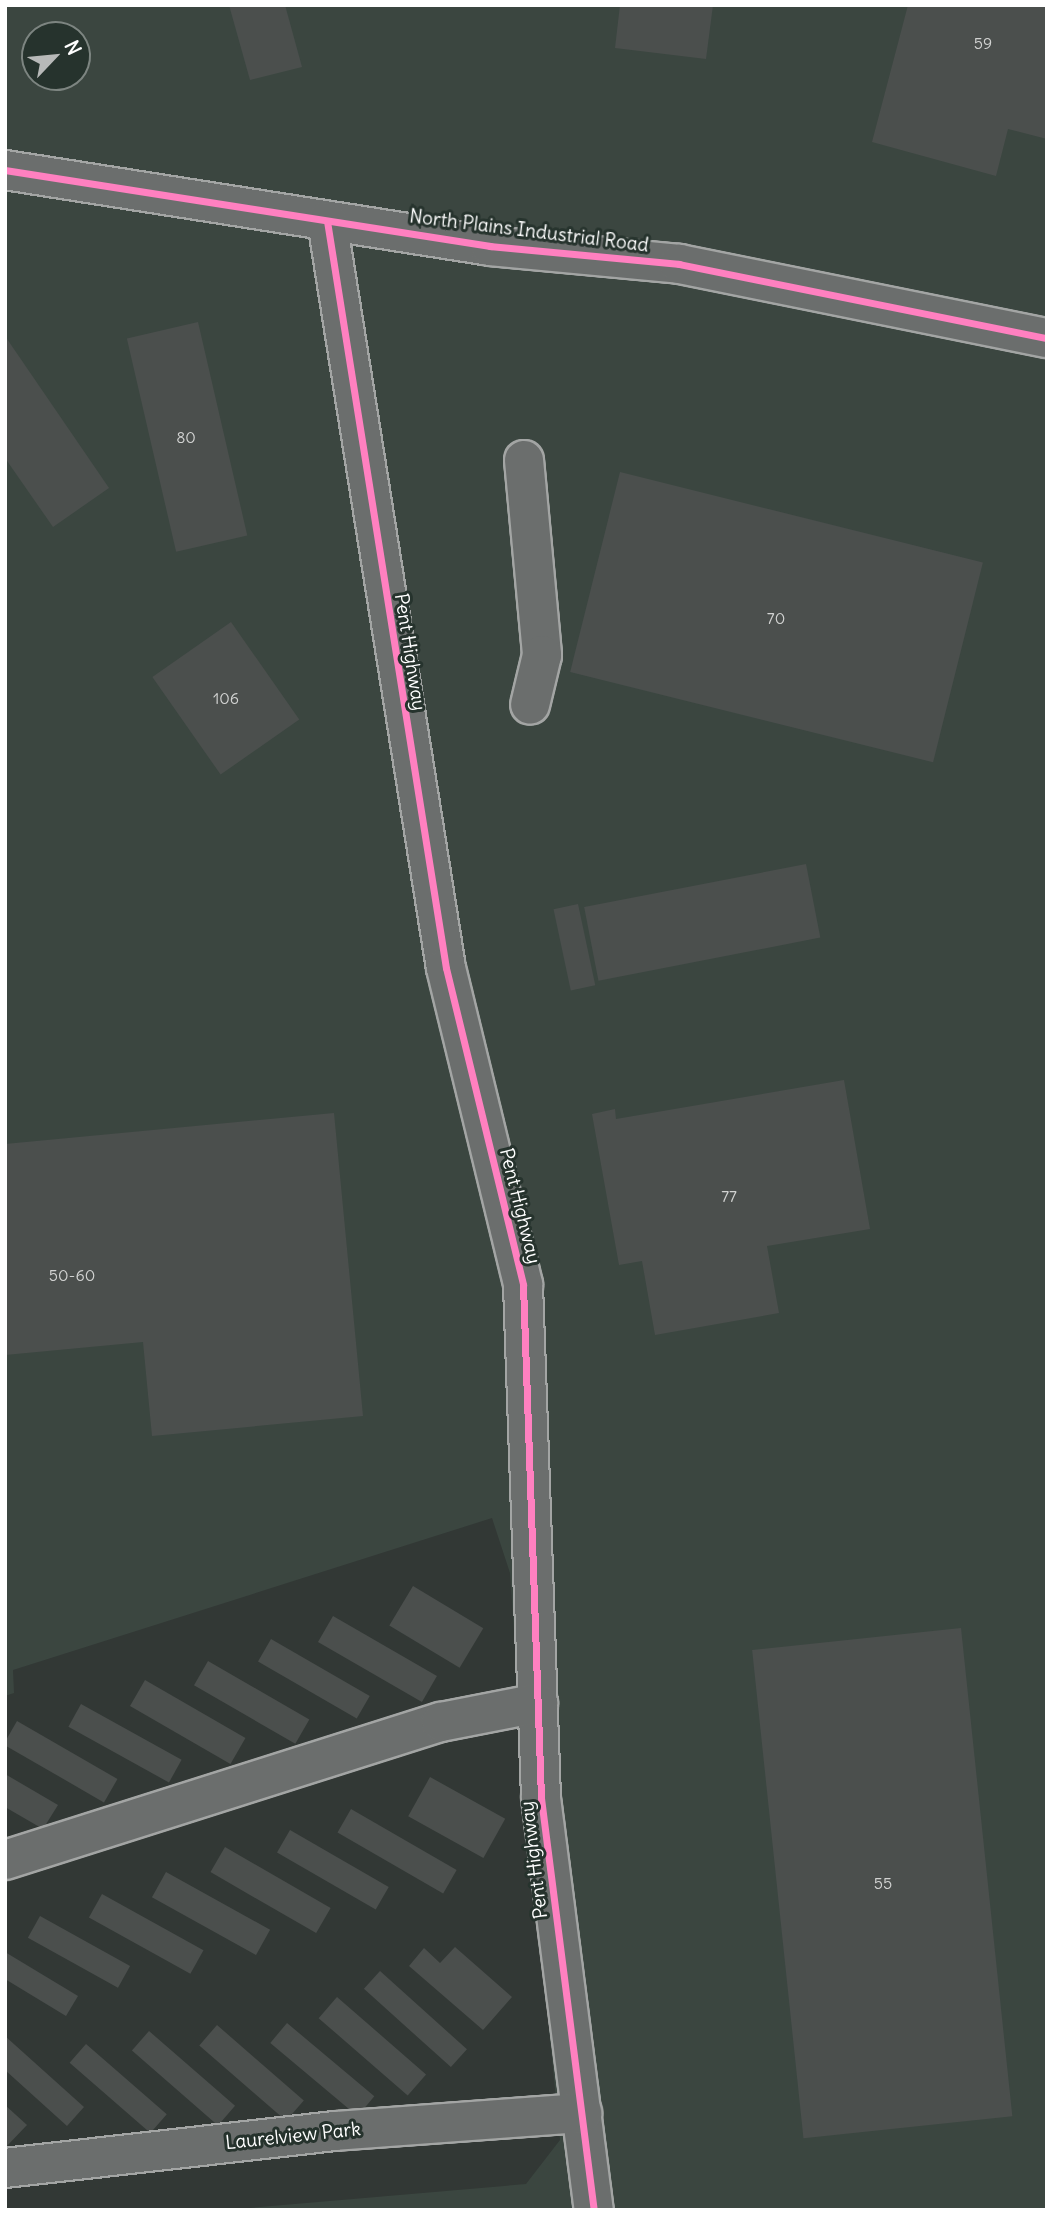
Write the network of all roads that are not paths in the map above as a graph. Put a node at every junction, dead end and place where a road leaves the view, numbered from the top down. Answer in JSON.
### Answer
{"nodes":[{"id":1,"x":5,"y":170,"type":"edge"},
{"id":2,"x":327,"y":221,"type":"junction"},
{"id":3,"x":1047,"y":338,"type":"edge"},
{"id":4,"x":524,"y":460,"type":"dead end"},
{"id":5,"x":530,"y":705,"type":"dead end"},
{"id":6,"x":538,"y":1703,"type":"junction"},
{"id":7,"x":5,"y":1860,"type":"edge"},
{"id":8,"x":582,"y":2113,"type":"junction"},
{"id":9,"x":5,"y":2168,"type":"edge"},
{"id":10,"x":594,"y":2210,"type":"edge"}],
"edges":[{"from":1,"to":2,"type":"street","name":"North Plains Industrial Road"},
{"from":2,"to":3,"type":"street","name":"North Plains Industrial Road"},
{"from":2,"to":6,"type":"street","name":"Pent Highway"},
{"from":4,"to":5,"type":"street"},
{"from":6,"to":7,"type":"street"},
{"from":6,"to":8,"type":"street","name":"Pent Highway"},
{"from":8,"to":9,"type":"street","name":"Laurelview Park"},
{"from":8,"to":10,"type":"street","name":"Pent Highway"}]}
